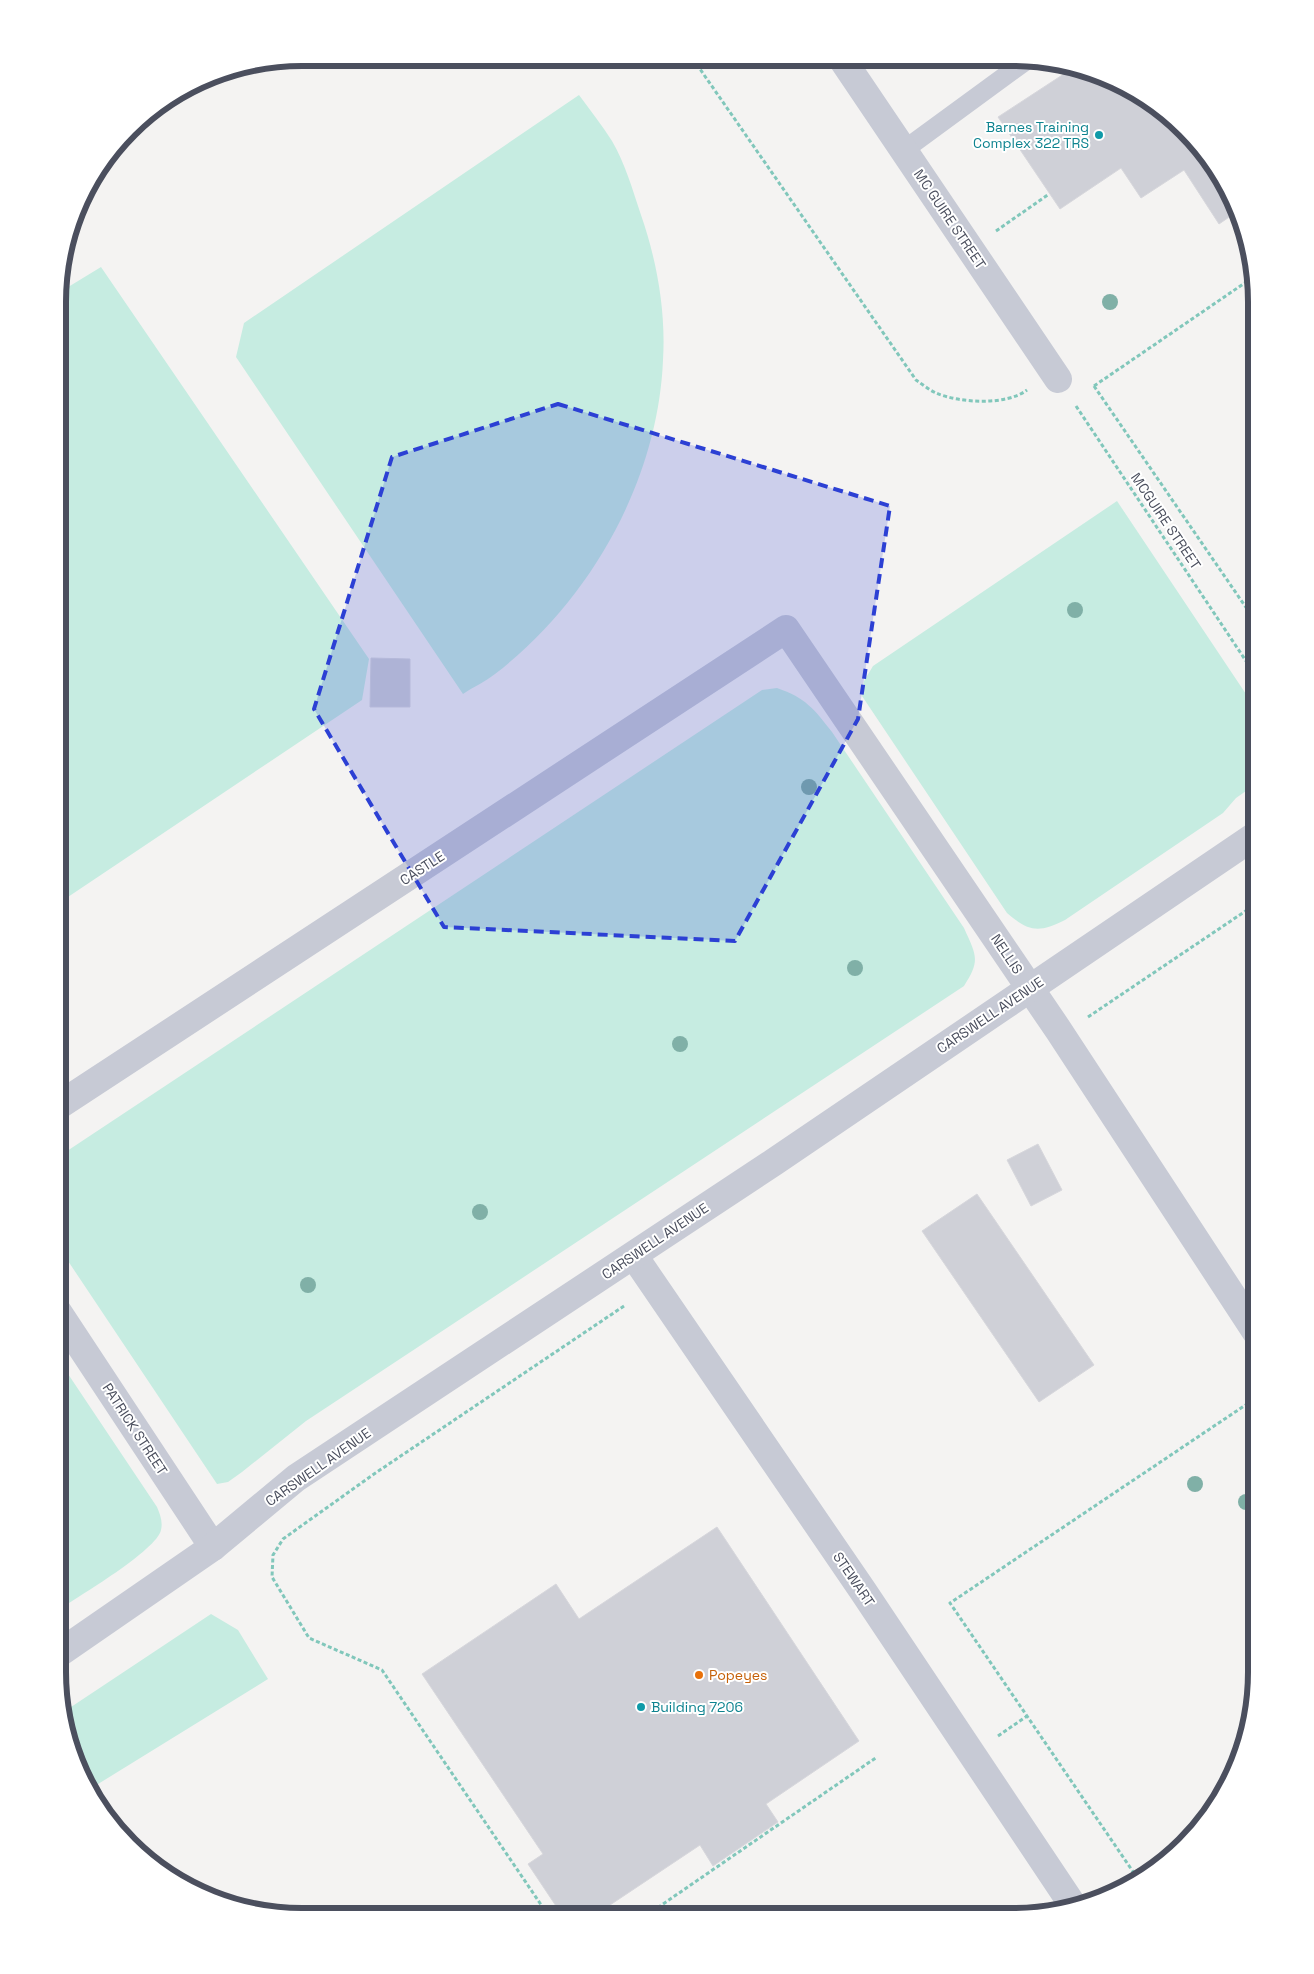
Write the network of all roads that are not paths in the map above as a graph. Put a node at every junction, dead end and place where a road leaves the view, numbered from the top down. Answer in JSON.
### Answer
{"nodes":[{"id":1,"x":847,"y":66,"type":"edge"},
{"id":2,"x":1018,"y":66,"type":"edge"},
{"id":3,"x":904,"y":150,"type":"junction"},
{"id":4,"x":1056,"y":376,"type":"road end"},
{"id":5,"x":786,"y":629,"type":"joint"},
{"id":6,"x":1248,"y":840,"type":"edge"},
{"id":7,"x":1030,"y":988,"type":"junction"},
{"id":8,"x":66,"y":1101,"type":"edge"},
{"id":9,"x":634,"y":1256,"type":"junction"},
{"id":10,"x":1248,"y":1320,"type":"edge"},
{"id":11,"x":66,"y":1324,"type":"edge"},
{"id":12,"x":212,"y":1546,"type":"junction"},
{"id":13,"x":66,"y":1648,"type":"edge"},
{"id":14,"x":1070,"y":1901,"type":"edge"}],
"edges":[{"from":1,"to":3,"type":"street","name":"MC GUIRE STREET"},
{"from":2,"to":3,"type":"lane"},
{"from":3,"to":4,"type":"street","name":"MC GUIRE STREET"},
{"from":5,"to":7,"type":"street","name":"NELLIS"},
{"from":5,"to":8,"type":"street","name":"CASTLE"},
{"from":6,"to":7,"type":"street","name":"CARSWELL AVENUE"},
{"from":7,"to":9,"type":"street","name":"CARSWELL AVENUE"},
{"from":7,"to":10,"type":"street","name":"NELLIS"},
{"from":9,"to":12,"type":"street","name":"CARSWELL AVENUE"},
{"from":9,"to":14,"type":"street","name":"STEWART"},
{"from":11,"to":12,"type":"street","name":"PATRICK STREET"},
{"from":12,"to":13,"type":"street","name":"CARSWELL AVENUE"}]}
